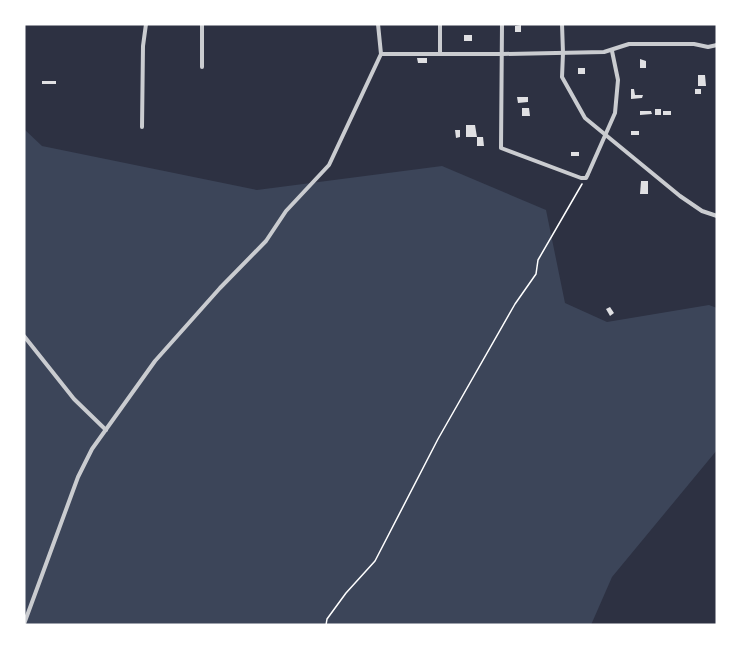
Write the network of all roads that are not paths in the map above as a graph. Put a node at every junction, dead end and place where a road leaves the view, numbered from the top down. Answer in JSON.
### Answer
{"nodes":[{"id":1,"x":146,"y":24,"type":"edge"},
{"id":2,"x":202,"y":24,"type":"edge"},
{"id":3,"x":378,"y":24,"type":"edge"},
{"id":4,"x":440,"y":24,"type":"edge"},
{"id":5,"x":502,"y":24,"type":"edge"},
{"id":6,"x":562,"y":24,"type":"edge"},
{"id":7,"x":717,"y":45,"type":"edge"},
{"id":8,"x":612,"y":51,"type":"junction"},
{"id":9,"x":440,"y":52,"type":"junction"},
{"id":10,"x":563,"y":53,"type":"junction"},
{"id":11,"x":381,"y":54,"type":"junction"},
{"id":12,"x":502,"y":54,"type":"junction"},
{"id":13,"x":202,"y":67,"type":"dead end"},
{"id":14,"x":142,"y":127,"type":"dead end"},
{"id":15,"x":606,"y":134,"type":"junction"},
{"id":16,"x":717,"y":216,"type":"edge"},
{"id":17,"x":24,"y":336,"type":"edge"},
{"id":18,"x":106,"y":430,"type":"junction"},
{"id":19,"x":24,"y":624,"type":"edge"}],
"edges":[{"from":1,"to":14,"type":"street"},
{"from":2,"to":13,"type":"street"},
{"from":3,"to":11,"type":"street"},
{"from":4,"to":9,"type":"street"},
{"from":5,"to":12,"type":"street"},
{"from":6,"to":10,"type":"street"},
{"from":7,"to":8,"type":"street"},
{"from":8,"to":10,"type":"street"},
{"from":8,"to":15,"type":"street"},
{"from":9,"to":11,"type":"street"},
{"from":9,"to":12,"type":"street"},
{"from":10,"to":12,"type":"street"},
{"from":10,"to":15,"type":"street"},
{"from":11,"to":18,"type":"street"},
{"from":12,"to":15,"type":"street"},
{"from":15,"to":16,"type":"street"},
{"from":17,"to":18,"type":"street"},
{"from":18,"to":19,"type":"street"}]}
